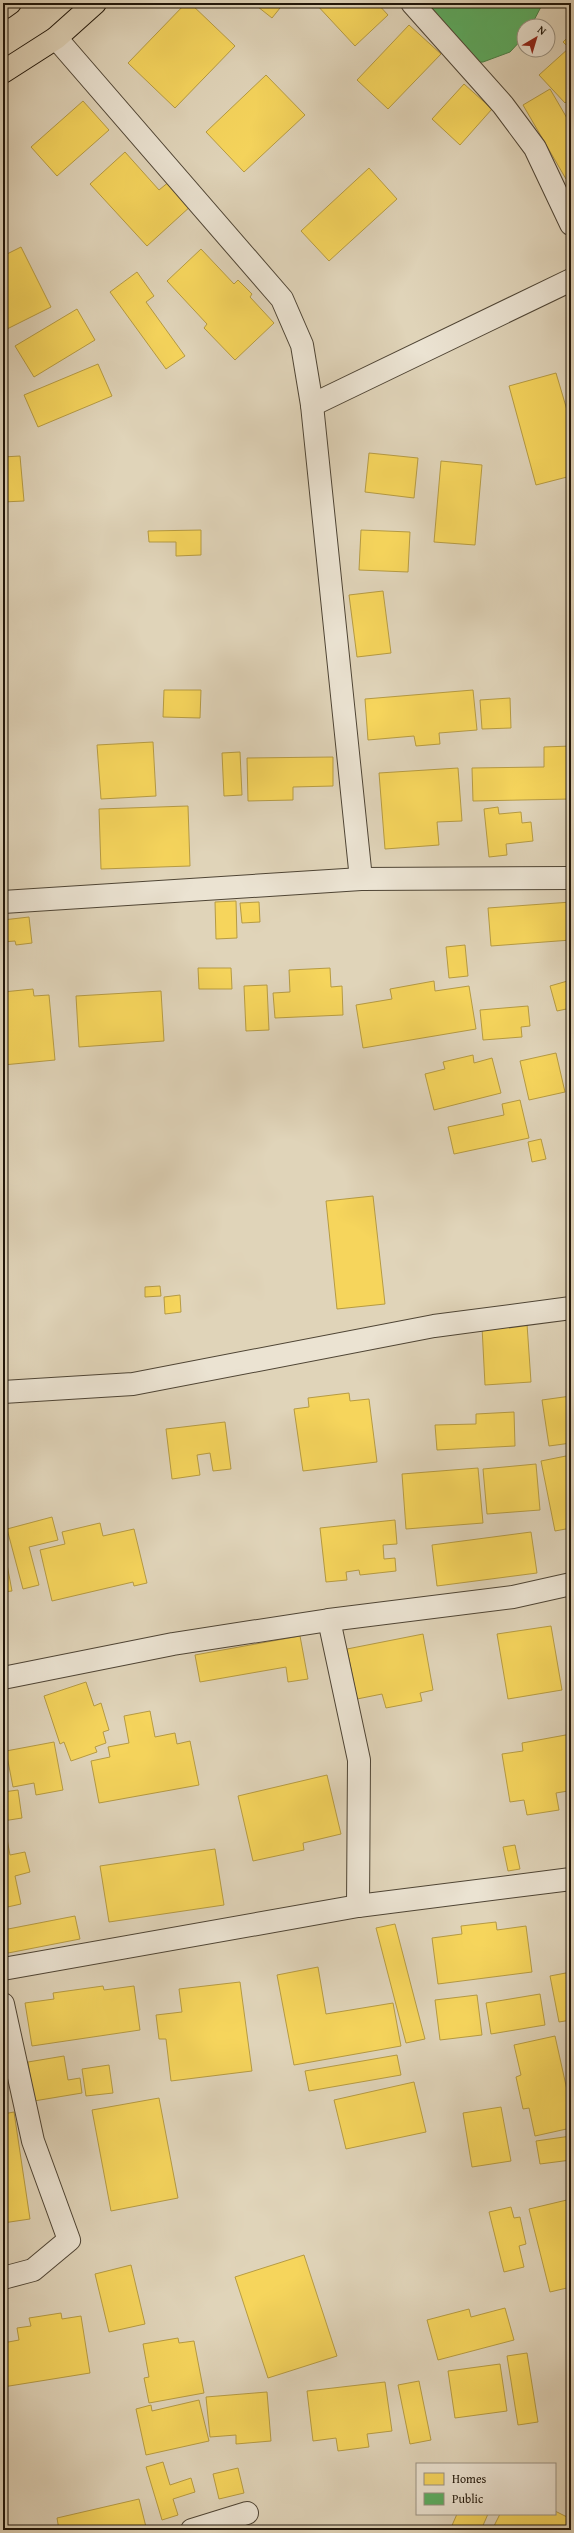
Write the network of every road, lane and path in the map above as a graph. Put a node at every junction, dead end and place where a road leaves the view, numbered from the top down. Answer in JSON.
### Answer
{"nodes":[{"id":1,"x":10,"y":3,"type":"edge"},
{"id":2,"x":95,"y":3,"type":"edge"},
{"id":3,"x":412,"y":3,"type":"edge"},
{"id":4,"x":3,"y":8,"type":"edge"},
{"id":5,"x":56,"y":38,"type":"junction"},
{"id":6,"x":3,"y":72,"type":"edge"},
{"id":7,"x":571,"y":224,"type":"edge"},
{"id":8,"x":571,"y":280,"type":"edge"},
{"id":9,"x":312,"y":405,"type":"junction"},
{"id":10,"x":571,"y":878,"type":"edge"},
{"id":11,"x":361,"y":879,"type":"junction"},
{"id":12,"x":3,"y":902,"type":"edge"},
{"id":13,"x":571,"y":1308,"type":"edge"},
{"id":14,"x":3,"y":1392,"type":"edge"},
{"id":15,"x":571,"y":1584,"type":"edge"},
{"id":16,"x":329,"y":1620,"type":"junction"},
{"id":17,"x":3,"y":1678,"type":"edge"},
{"id":18,"x":571,"y":1879,"type":"edge"},
{"id":19,"x":358,"y":1906,"type":"junction"},
{"id":20,"x":3,"y":1969,"type":"edge"},
{"id":21,"x":3,"y":2004,"type":"edge"},
{"id":22,"x":3,"y":2278,"type":"edge"},
{"id":23,"x":247,"y":2513,"type":"dead end"},
{"id":24,"x":192,"y":2530,"type":"edge"}],
"edges":[{"from":1,"to":4,"type":"main road"},
{"from":2,"to":5,"type":"main road"},
{"from":3,"to":7,"type":"street"},
{"from":5,"to":6,"type":"main road"},
{"from":5,"to":9,"type":"street"},
{"from":8,"to":9,"type":"street"},
{"from":9,"to":11,"type":"street"},
{"from":10,"to":11,"type":"street"},
{"from":11,"to":12,"type":"street"},
{"from":13,"to":14,"type":"street"},
{"from":15,"to":16,"type":"street"},
{"from":16,"to":17,"type":"street"},
{"from":16,"to":19,"type":"street"},
{"from":18,"to":19,"type":"street"},
{"from":19,"to":20,"type":"street"},
{"from":21,"to":22,"type":"street"},
{"from":23,"to":24,"type":"street"}]}
